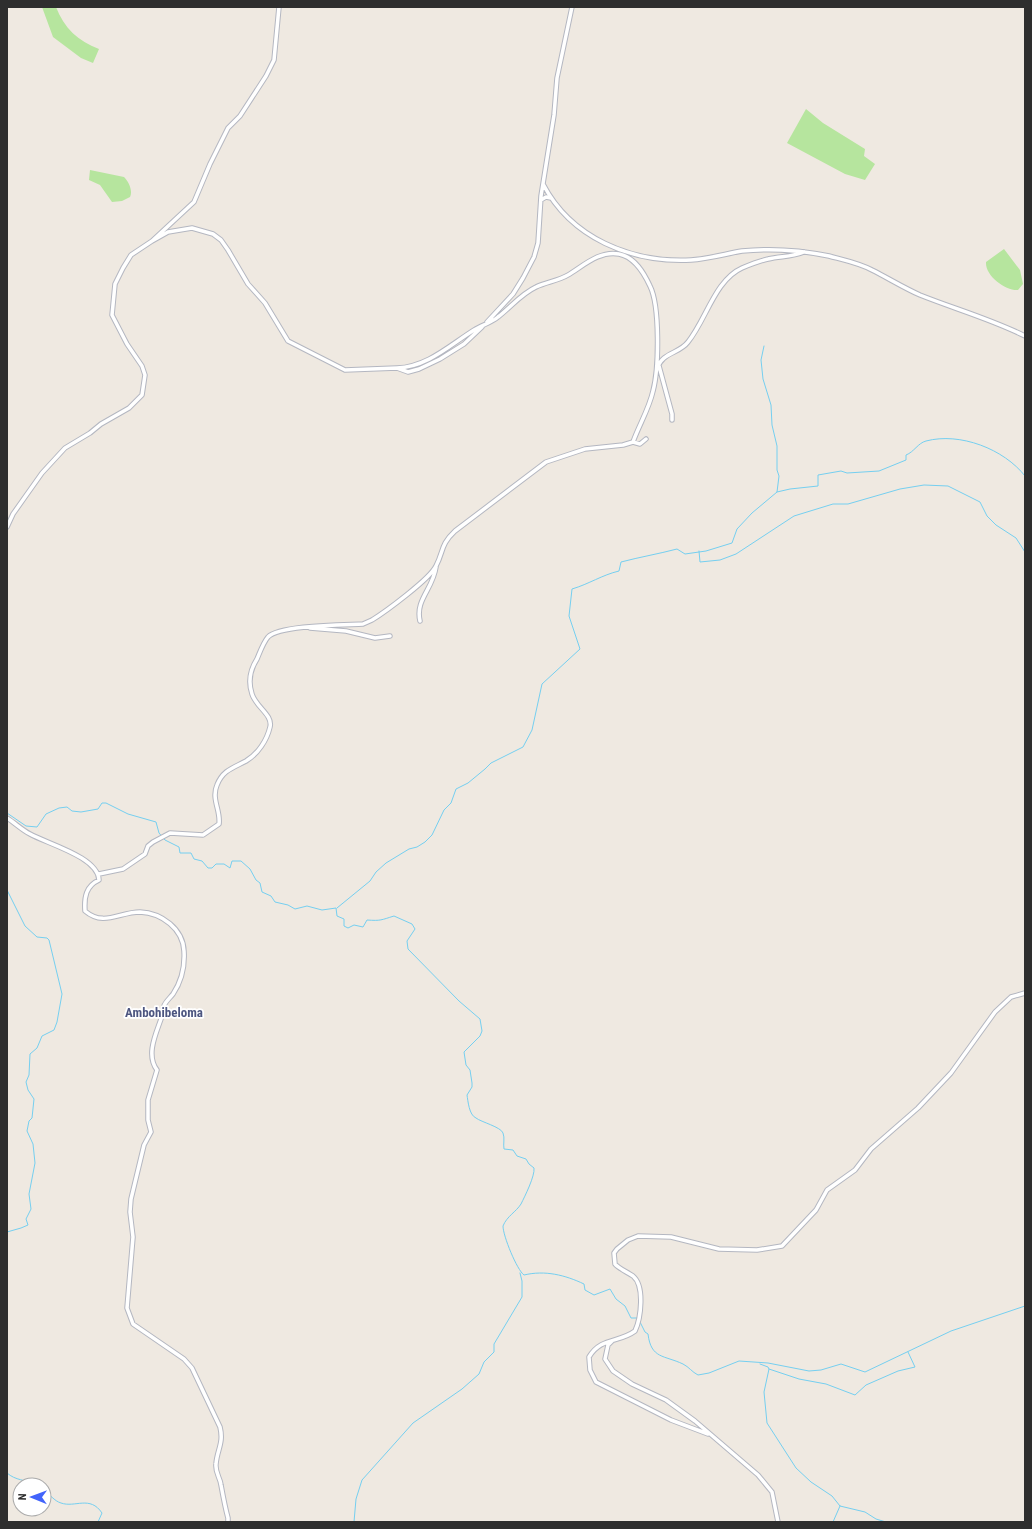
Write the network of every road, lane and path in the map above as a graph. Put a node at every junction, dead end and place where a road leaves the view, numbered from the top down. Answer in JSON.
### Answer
{"nodes":[{"id":1,"x":279,"y":7,"type":"edge"},
{"id":2,"x":572,"y":7,"type":"edge"},
{"id":3,"x":544,"y":184,"type":"junction"},
{"id":4,"x":551,"y":198,"type":"junction"},
{"id":5,"x":541,"y":200,"type":"junction"},
{"id":6,"x":152,"y":241,"type":"junction"},
{"id":7,"x":617,"y":250,"type":"junction"},
{"id":8,"x":805,"y":252,"type":"junction"},
{"id":9,"x":621,"y":254,"type":"junction"},
{"id":10,"x":484,"y":325,"type":"junction"},
{"id":11,"x":1025,"y":336,"type":"edge"},
{"id":12,"x":658,"y":365,"type":"junction"},
{"id":13,"x":397,"y":368,"type":"junction"},
{"id":14,"x":656,"y":373,"type":"junction"},
{"id":15,"x":672,"y":420,"type":"dead end"},
{"id":16,"x":646,"y":439,"type":"dead end"},
{"id":17,"x":633,"y":442,"type":"junction"},
{"id":18,"x":7,"y":528,"type":"edge"},
{"id":19,"x":436,"y":566,"type":"junction"},
{"id":20,"x":420,"y":621,"type":"dead end"},
{"id":21,"x":307,"y":628,"type":"junction"},
{"id":22,"x":390,"y":636,"type":"dead end"},
{"id":23,"x":7,"y":818,"type":"edge"},
{"id":24,"x":99,"y":874,"type":"junction"},
{"id":25,"x":1025,"y":992,"type":"edge"},
{"id":26,"x":613,"y":1341,"type":"junction"},
{"id":27,"x":708,"y":1434,"type":"junction"},
{"id":28,"x":228,"y":1522,"type":"edge"},
{"id":29,"x":778,"y":1522,"type":"edge"}],
"edges":[{"from":1,"to":6,"type":"street"},
{"from":2,"to":3,"type":"street"},
{"from":3,"to":4,"type":"street"},
{"from":3,"to":5,"type":"street"},
{"from":4,"to":5,"type":"street"},
{"from":4,"to":7,"type":"street"},
{"from":5,"to":10,"type":"street"},
{"from":6,"to":13,"type":"street"},
{"from":6,"to":18,"type":"street"},
{"from":7,"to":8,"type":"street"},
{"from":7,"to":9,"type":"street"},
{"from":8,"to":11,"type":"street"},
{"from":8,"to":12,"type":"street"},
{"from":9,"to":10,"type":"street"},
{"from":9,"to":14,"type":"street"},
{"from":10,"to":13,"type":"street"},
{"from":10,"to":13,"type":"street"},
{"from":12,"to":14,"type":"street"},
{"from":12,"to":15,"type":"street"},
{"from":14,"to":17,"type":"street"},
{"from":16,"to":17,"type":"street"},
{"from":17,"to":19,"type":"street"},
{"from":19,"to":20,"type":"street"},
{"from":19,"to":21,"type":"street"},
{"from":21,"to":22,"type":"street"},
{"from":21,"to":24,"type":"street"},
{"from":23,"to":24,"type":"street"},
{"from":24,"to":28,"type":"street"},
{"from":25,"to":26,"type":"street"},
{"from":26,"to":27,"type":"street"},
{"from":26,"to":27,"type":"street"},
{"from":27,"to":29,"type":"street"}]}
